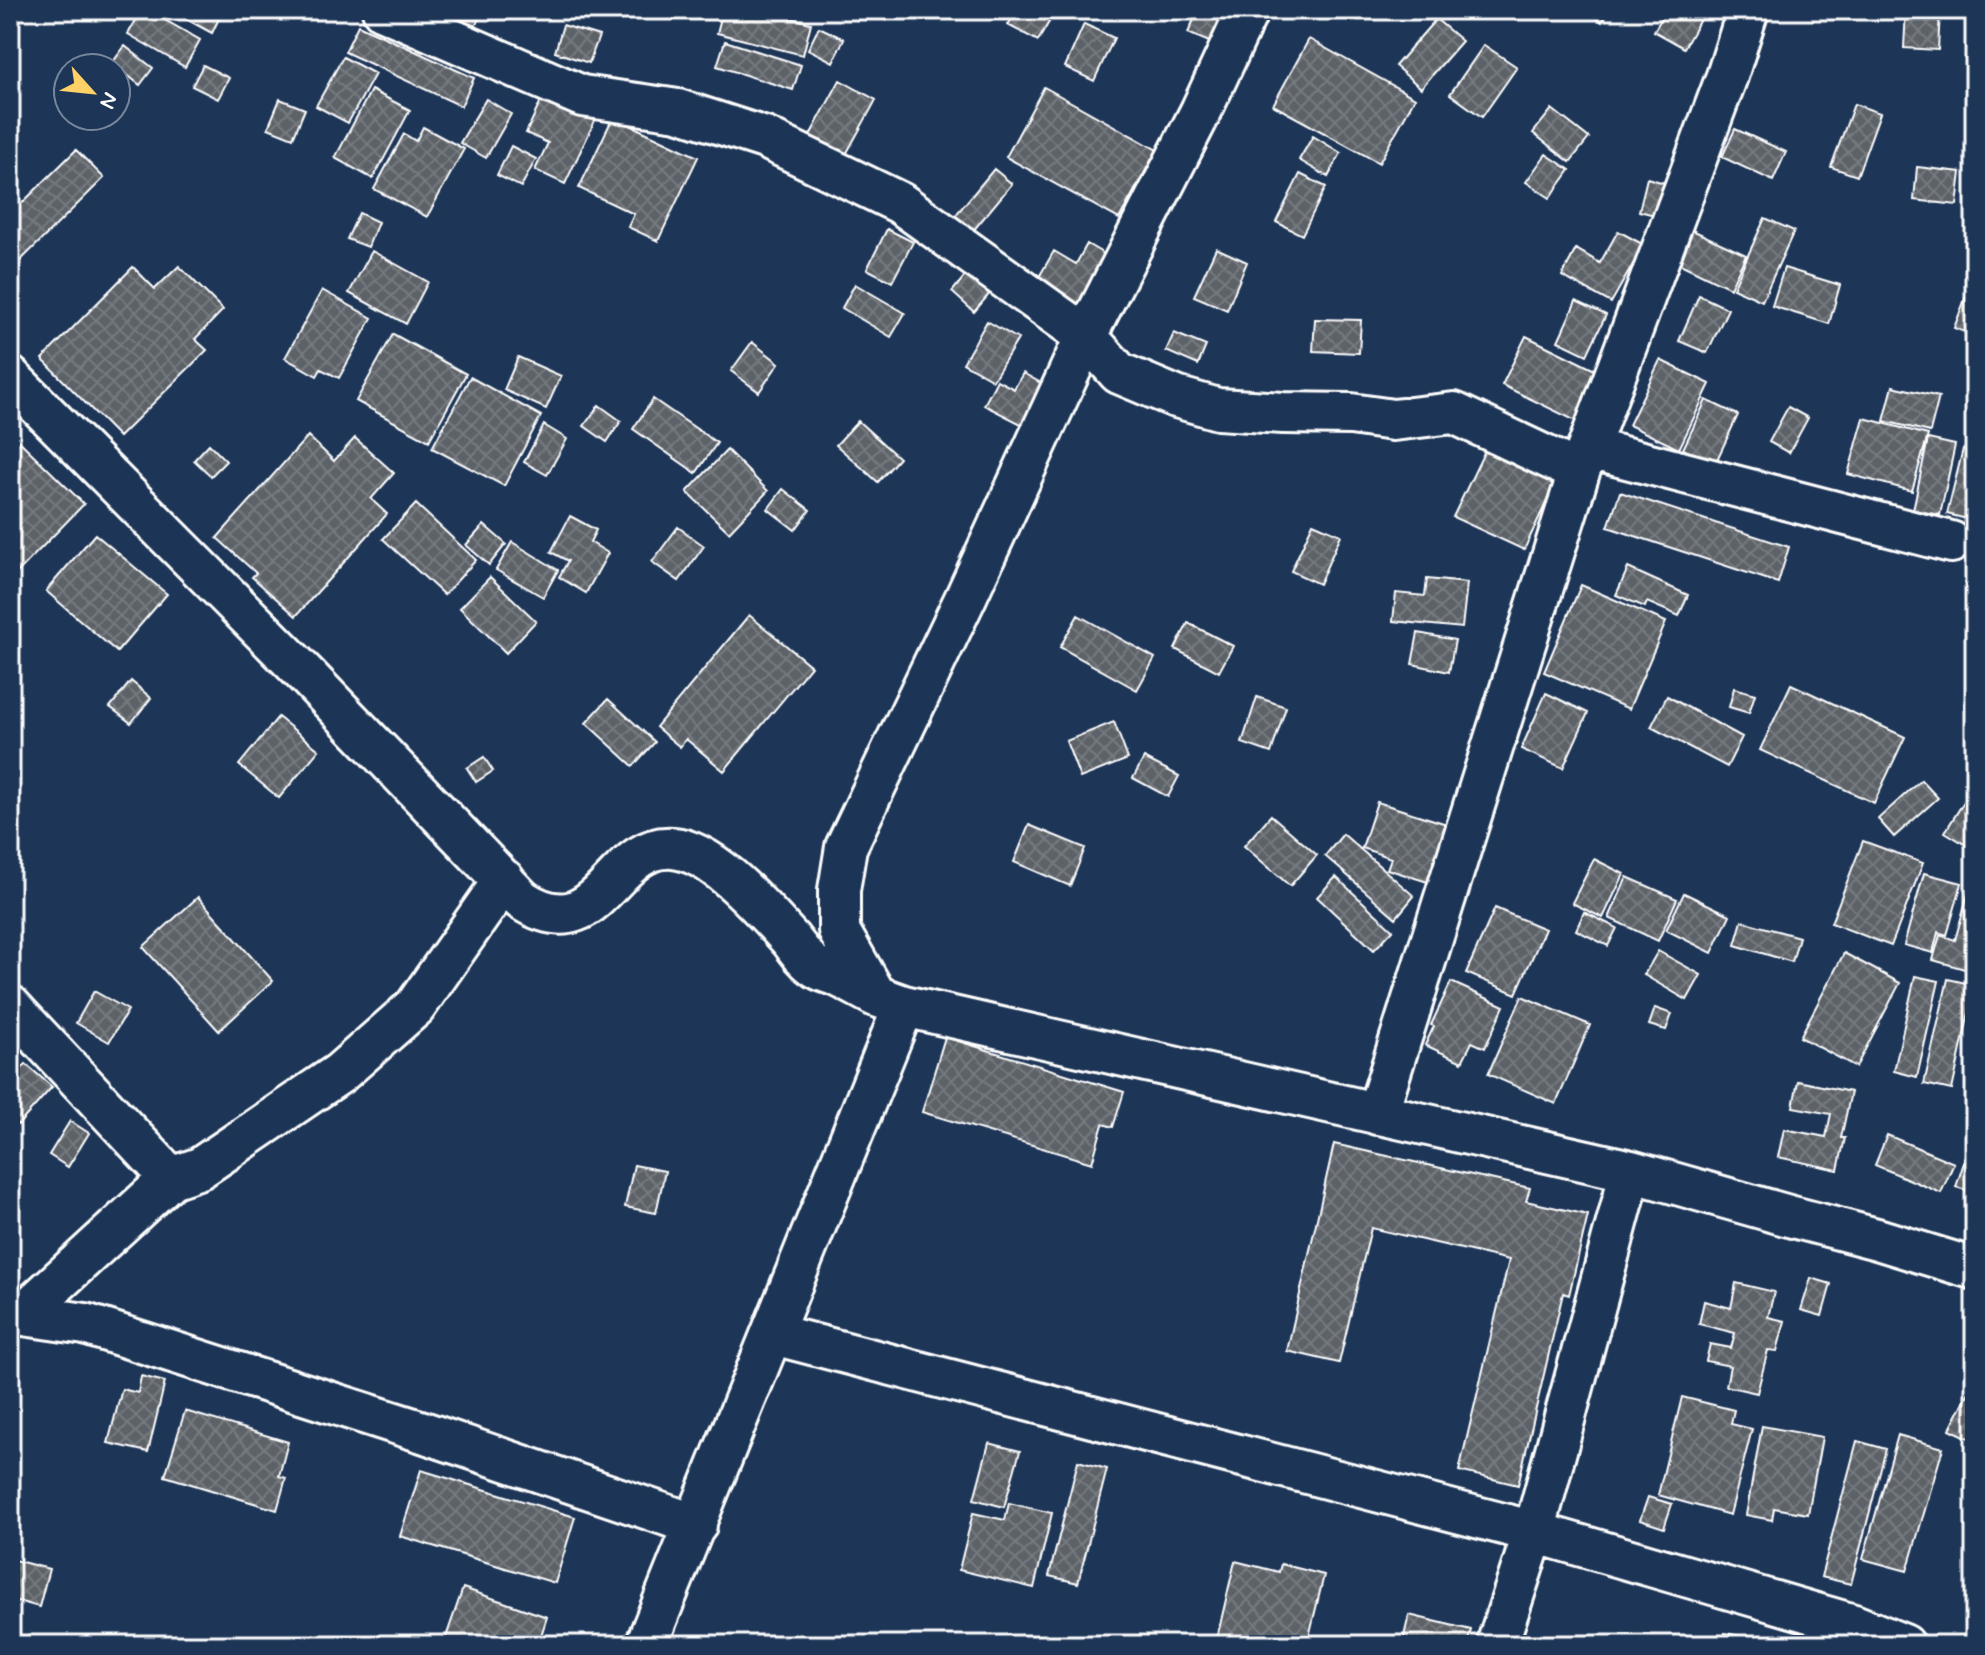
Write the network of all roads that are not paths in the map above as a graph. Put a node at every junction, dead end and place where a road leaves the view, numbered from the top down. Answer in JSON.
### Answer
{"nodes":[{"id":1,"x":383,"y":10,"type":"edge"},
{"id":2,"x":1248,"y":10,"type":"edge"},
{"id":3,"x":1748,"y":10,"type":"edge"},
{"id":4,"x":1086,"y":336,"type":"junction"},
{"id":5,"x":10,"y":377,"type":"edge"},
{"id":6,"x":1583,"y":460,"type":"junction"},
{"id":7,"x":1951,"y":542,"type":"dead end"},
{"id":8,"x":504,"y":880,"type":"junction"},
{"id":9,"x":890,"y":1001,"type":"junction"},
{"id":10,"x":10,"y":1006,"type":"edge"},
{"id":11,"x":1377,"y":1114,"type":"junction"},
{"id":12,"x":1631,"y":1171,"type":"junction"},
{"id":13,"x":171,"y":1178,"type":"junction"},
{"id":14,"x":1975,"y":1269,"type":"edge"},
{"id":15,"x":16,"y":1314,"type":"edge"},
{"id":16,"x":773,"y":1334,"type":"junction"},
{"id":17,"x":696,"y":1525,"type":"junction"},
{"id":18,"x":1534,"y":1532,"type":"junction"},
{"id":19,"x":646,"y":1645,"type":"edge"},
{"id":20,"x":1497,"y":1645,"type":"edge"},
{"id":21,"x":1904,"y":1645,"type":"edge"}],
"edges":[{"from":1,"to":4,"type":"street"},
{"from":2,"to":4,"type":"street"},
{"from":3,"to":6,"type":"street"},
{"from":4,"to":6,"type":"street"},
{"from":4,"to":9,"type":"street"},
{"from":5,"to":8,"type":"street"},
{"from":6,"to":7,"type":"street"},
{"from":6,"to":11,"type":"street"},
{"from":8,"to":9,"type":"street"},
{"from":8,"to":13,"type":"street"},
{"from":9,"to":11,"type":"street"},
{"from":9,"to":16,"type":"street"},
{"from":10,"to":13,"type":"street"},
{"from":11,"to":12,"type":"street"},
{"from":12,"to":14,"type":"street"},
{"from":12,"to":18,"type":"street"},
{"from":13,"to":15,"type":"street"},
{"from":15,"to":17,"type":"street"},
{"from":16,"to":17,"type":"street"},
{"from":16,"to":18,"type":"street"},
{"from":17,"to":19,"type":"street"},
{"from":18,"to":20,"type":"street"},
{"from":18,"to":21,"type":"street"}]}
